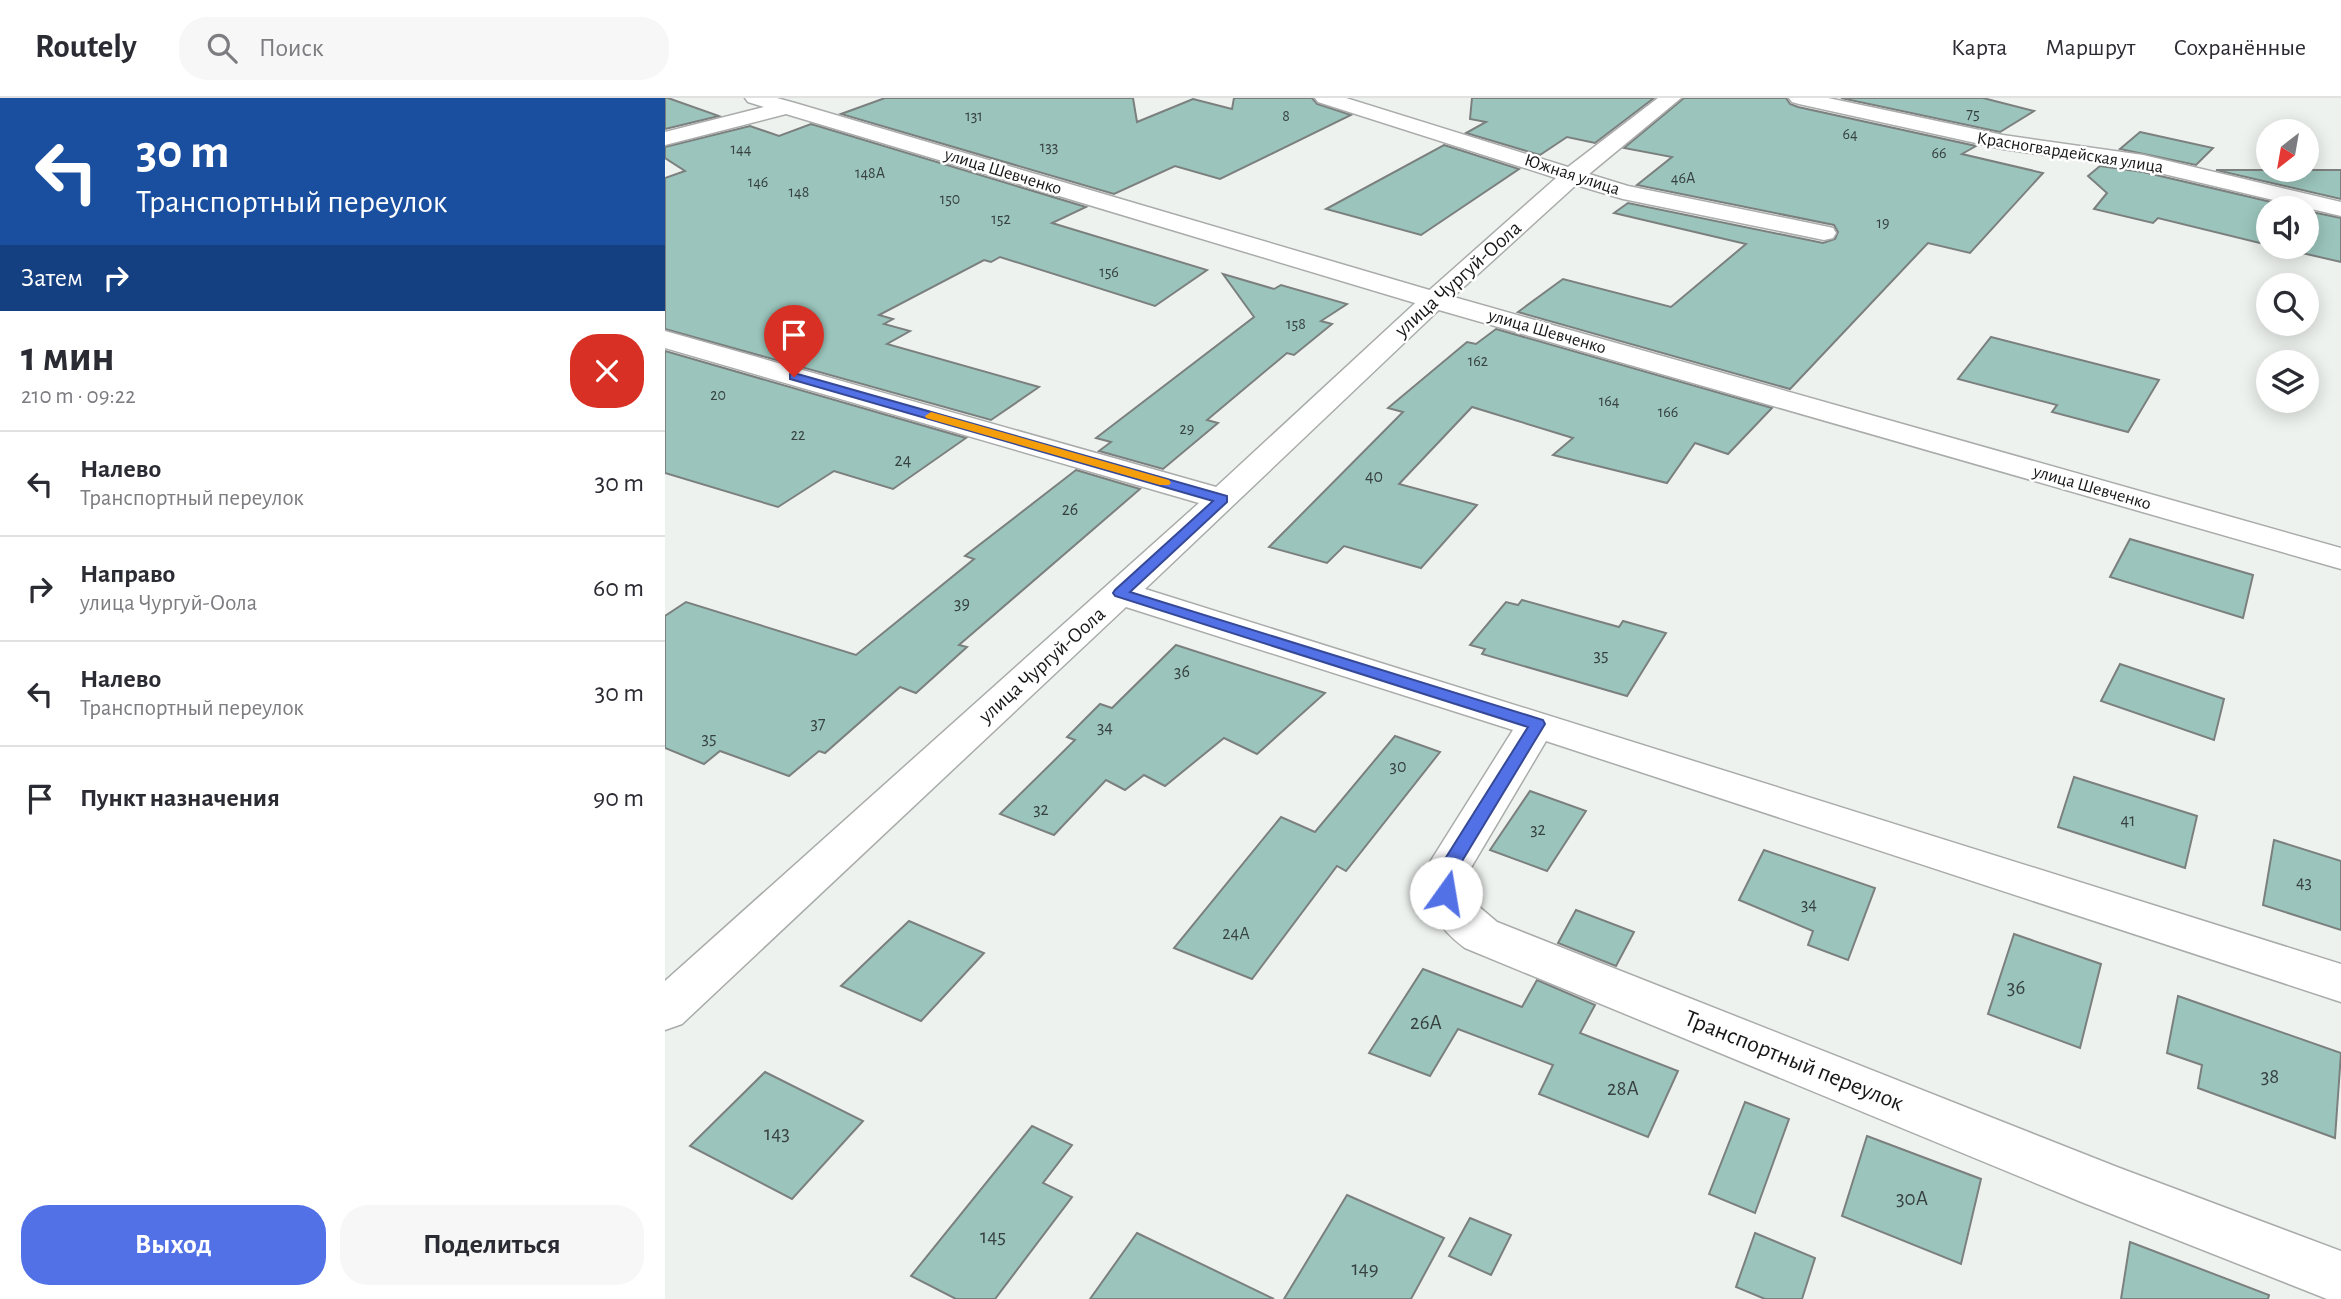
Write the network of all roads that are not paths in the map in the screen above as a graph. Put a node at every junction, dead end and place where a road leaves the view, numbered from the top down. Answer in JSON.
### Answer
{"nodes":[{"id":1,"x":755,"y":98,"type":"edge"},
{"id":2,"x":820,"y":98,"type":"edge"},
{"id":3,"x":1325,"y":98,"type":"edge"},
{"id":4,"x":1671,"y":98,"type":"edge"},
{"id":5,"x":1799,"y":98,"type":"edge"},
{"id":6,"x":785,"y":108,"type":"junction"},
{"id":7,"x":665,"y":139,"type":"edge"},
{"id":8,"x":1573,"y":175,"type":"junction"},
{"id":9,"x":2341,"y":209,"type":"edge"},
{"id":10,"x":1824,"y":233,"type":"dead end"},
{"id":11,"x":1434,"y":300,"type":"junction"},
{"id":12,"x":665,"y":339,"type":"edge"},
{"id":13,"x":1222,"y":499,"type":"junction"},
{"id":14,"x":2341,"y":559,"type":"edge"},
{"id":15,"x":1120,"y":593,"type":"junction"},
{"id":16,"x":1537,"y":724,"type":"junction"},
{"id":17,"x":2341,"y":983,"type":"edge"},
{"id":18,"x":665,"y":1010,"type":"edge"},
{"id":19,"x":2341,"y":1278,"type":"edge"}],
"edges":[{"from":1,"to":6,"type":"street","name":"улица Шевченко"},
{"from":2,"to":6,"type":"street"},
{"from":3,"to":8,"type":"street","name":"Южная улица"},
{"from":4,"to":8,"type":"street","name":"улица Чургуй-Оола"},
{"from":5,"to":9,"type":"street","name":"Красногвардейская улица"},
{"from":6,"to":7,"type":"street"},
{"from":6,"to":11,"type":"street","name":"улица Шевченко"},
{"from":8,"to":10,"type":"street","name":"Южная улица"},
{"from":8,"to":11,"type":"street","name":"улица Чургуй-Оола"},
{"from":11,"to":13,"type":"street","name":"улица Чургуй-Оола"},
{"from":11,"to":14,"type":"street","name":"улица Шевченко"},
{"from":12,"to":13,"type":"street"},
{"from":13,"to":15,"type":"street","name":"улица Чургуй-Оола"},
{"from":15,"to":16,"type":"street"},
{"from":15,"to":18,"type":"street","name":"улица Чургуй-Оола"},
{"from":16,"to":17,"type":"street"},
{"from":16,"to":19,"type":"street","name":"Транспортный переулок"}]}
